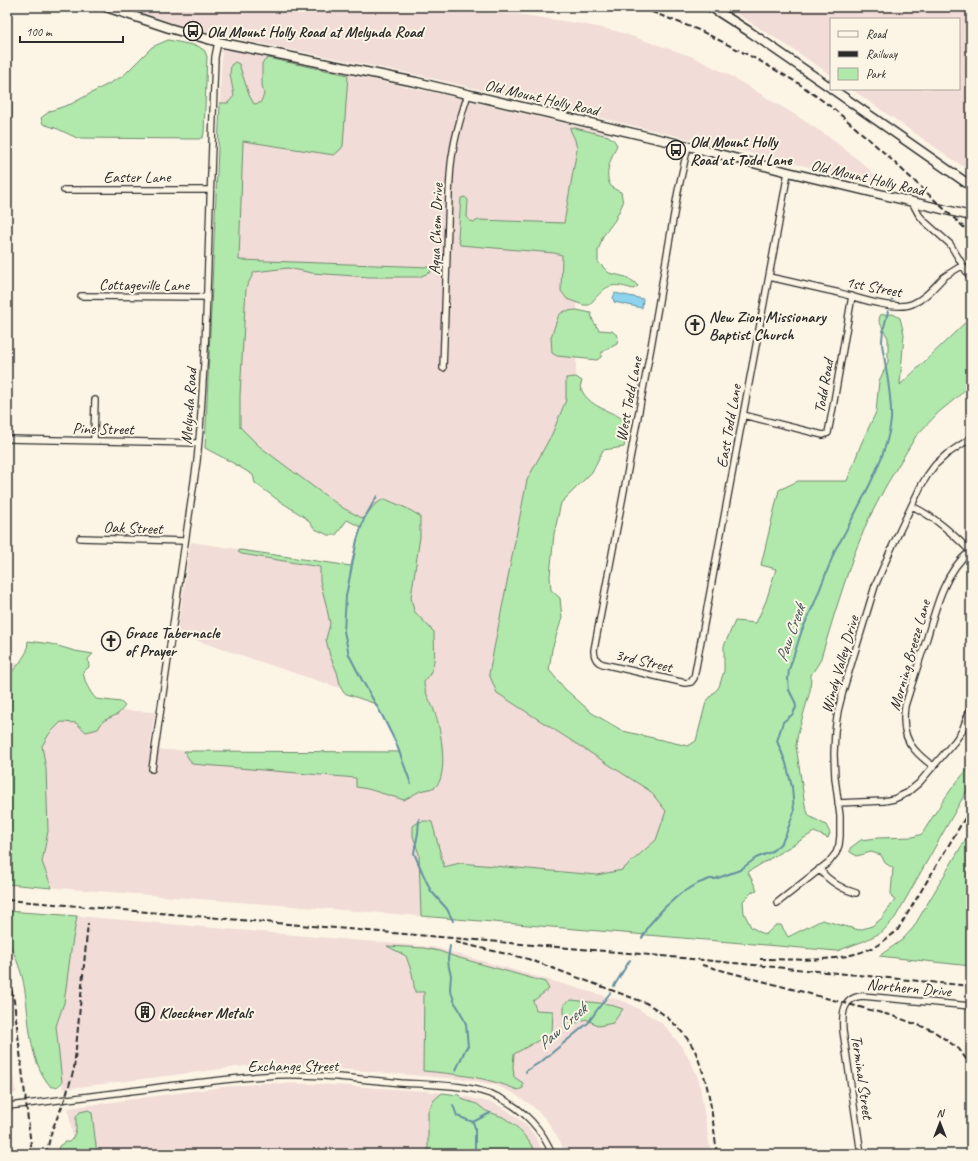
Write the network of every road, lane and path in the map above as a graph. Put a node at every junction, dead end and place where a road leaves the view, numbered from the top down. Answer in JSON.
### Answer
{"nodes":[{"id":1,"x":106,"y":7,"type":"edge"},
{"id":2,"x":711,"y":7,"type":"edge"},
{"id":3,"x":218,"y":42,"type":"junction"},
{"id":4,"x":830,"y":88,"type":"edge"},
{"id":5,"x":832,"y":90,"type":"edge"},
{"id":6,"x":468,"y":94,"type":"junction"},
{"id":7,"x":688,"y":146,"type":"junction"},
{"id":8,"x":788,"y":172,"type":"junction"},
{"id":9,"x":971,"y":186,"type":"edge"},
{"id":10,"x":64,"y":190,"type":"dead end"},
{"id":11,"x":210,"y":190,"type":"junction"},
{"id":12,"x":912,"y":202,"type":"junction"},
{"id":13,"x":971,"y":216,"type":"edge"},
{"id":14,"x":962,"y":266,"type":"junction"},
{"id":15,"x":769,"y":277,"type":"junction"},
{"id":16,"x":971,"y":280,"type":"edge"},
{"id":17,"x":81,"y":296,"type":"dead end"},
{"id":18,"x":852,"y":296,"type":"junction"},
{"id":19,"x":207,"y":297,"type":"junction"},
{"id":20,"x":443,"y":368,"type":"dead end"},
{"id":21,"x":95,"y":400,"type":"dead end"},
{"id":22,"x":743,"y":414,"type":"junction"},
{"id":23,"x":971,"y":438,"type":"edge"},
{"id":24,"x":7,"y":440,"type":"edge"},
{"id":25,"x":94,"y":440,"type":"junction"},
{"id":26,"x":198,"y":443,"type":"junction"},
{"id":27,"x":912,"y":506,"type":"junction"},
{"id":28,"x":80,"y":538,"type":"dead end"},
{"id":29,"x":186,"y":541,"type":"junction"},
{"id":30,"x":971,"y":551,"type":"edge"},
{"id":31,"x":595,"y":657,"type":"joint"},
{"id":32,"x":691,"y":682,"type":"joint"},
{"id":33,"x":971,"y":707,"type":"edge"},
{"id":34,"x":932,"y":766,"type":"junction"},
{"id":35,"x":152,"y":769,"type":"dead end"},
{"id":36,"x":838,"y":803,"type":"junction"},
{"id":37,"x":819,"y":869,"type":"junction"},
{"id":38,"x":856,"y":893,"type":"dead end"},
{"id":39,"x":777,"y":903,"type":"dead end"},
{"id":40,"x":847,"y":1004,"type":"joint"},
{"id":41,"x":971,"y":1006,"type":"edge"},
{"id":42,"x":7,"y":1106,"type":"edge"},
{"id":43,"x":552,"y":1154,"type":"edge"},
{"id":44,"x":861,"y":1154,"type":"edge"}],
"edges":[{"from":1,"to":3,"type":"street","name":"Old Mount Holly Road"},
{"from":2,"to":4,"type":"street"},
{"from":3,"to":6,"type":"street","name":"Old Mount Holly Road"},
{"from":3,"to":11,"type":"street","name":"Melynda Road"},
{"from":5,"to":9,"type":"street"},
{"from":6,"to":7,"type":"street","name":"Old Mount Holly Road"},
{"from":6,"to":20,"type":"street","name":"Aqua Chem Drive"},
{"from":7,"to":8,"type":"street","name":"Old Mount Holly Road"},
{"from":7,"to":31,"type":"street","name":"West Todd Lane"},
{"from":8,"to":12,"type":"street","name":"Old Mount Holly Road"},
{"from":8,"to":15,"type":"street","name":"East Todd Lane"},
{"from":10,"to":11,"type":"street","name":"Easter Lane"},
{"from":11,"to":19,"type":"street","name":"Melynda Road"},
{"from":12,"to":13,"type":"street","name":"Old Mount Holly Road"},
{"from":12,"to":14,"type":"street"},
{"from":14,"to":16,"type":"street"},
{"from":14,"to":18,"type":"street","name":"1st Street"},
{"from":15,"to":18,"type":"street","name":"1st Street"},
{"from":15,"to":22,"type":"street","name":"East Todd Lane"},
{"from":17,"to":19,"type":"street","name":"Cottageville Lane"},
{"from":18,"to":22,"type":"street","name":"Todd Road"},
{"from":19,"to":26,"type":"street","name":"Melynda Road"},
{"from":21,"to":25,"type":"street"},
{"from":22,"to":32,"type":"street","name":"East Todd Lane"},
{"from":23,"to":27,"type":"street","name":"Windy Valley Drive"},
{"from":24,"to":25,"type":"street","name":"Pine Street"},
{"from":25,"to":26,"type":"street","name":"Pine Street"},
{"from":26,"to":29,"type":"street","name":"Melynda Road"},
{"from":27,"to":30,"type":"street"},
{"from":27,"to":36,"type":"street","name":"Windy Valley Drive"},
{"from":28,"to":29,"type":"street","name":"Oak Street"},
{"from":29,"to":35,"type":"street","name":"Melynda Road"},
{"from":30,"to":34,"type":"street","name":"Morning Breeze Lane"},
{"from":31,"to":32,"type":"street","name":"3rd Street"},
{"from":33,"to":34,"type":"street"},
{"from":34,"to":36,"type":"street"},
{"from":36,"to":37,"type":"street","name":"Windy Valley Drive"},
{"from":37,"to":38,"type":"street"},
{"from":37,"to":39,"type":"street","name":"Windy Valley Drive"},
{"from":40,"to":41,"type":"street","name":"Northern Drive"},
{"from":40,"to":44,"type":"street","name":"Terminal Street"},
{"from":42,"to":43,"type":"street","name":"Exchange Street"}]}
